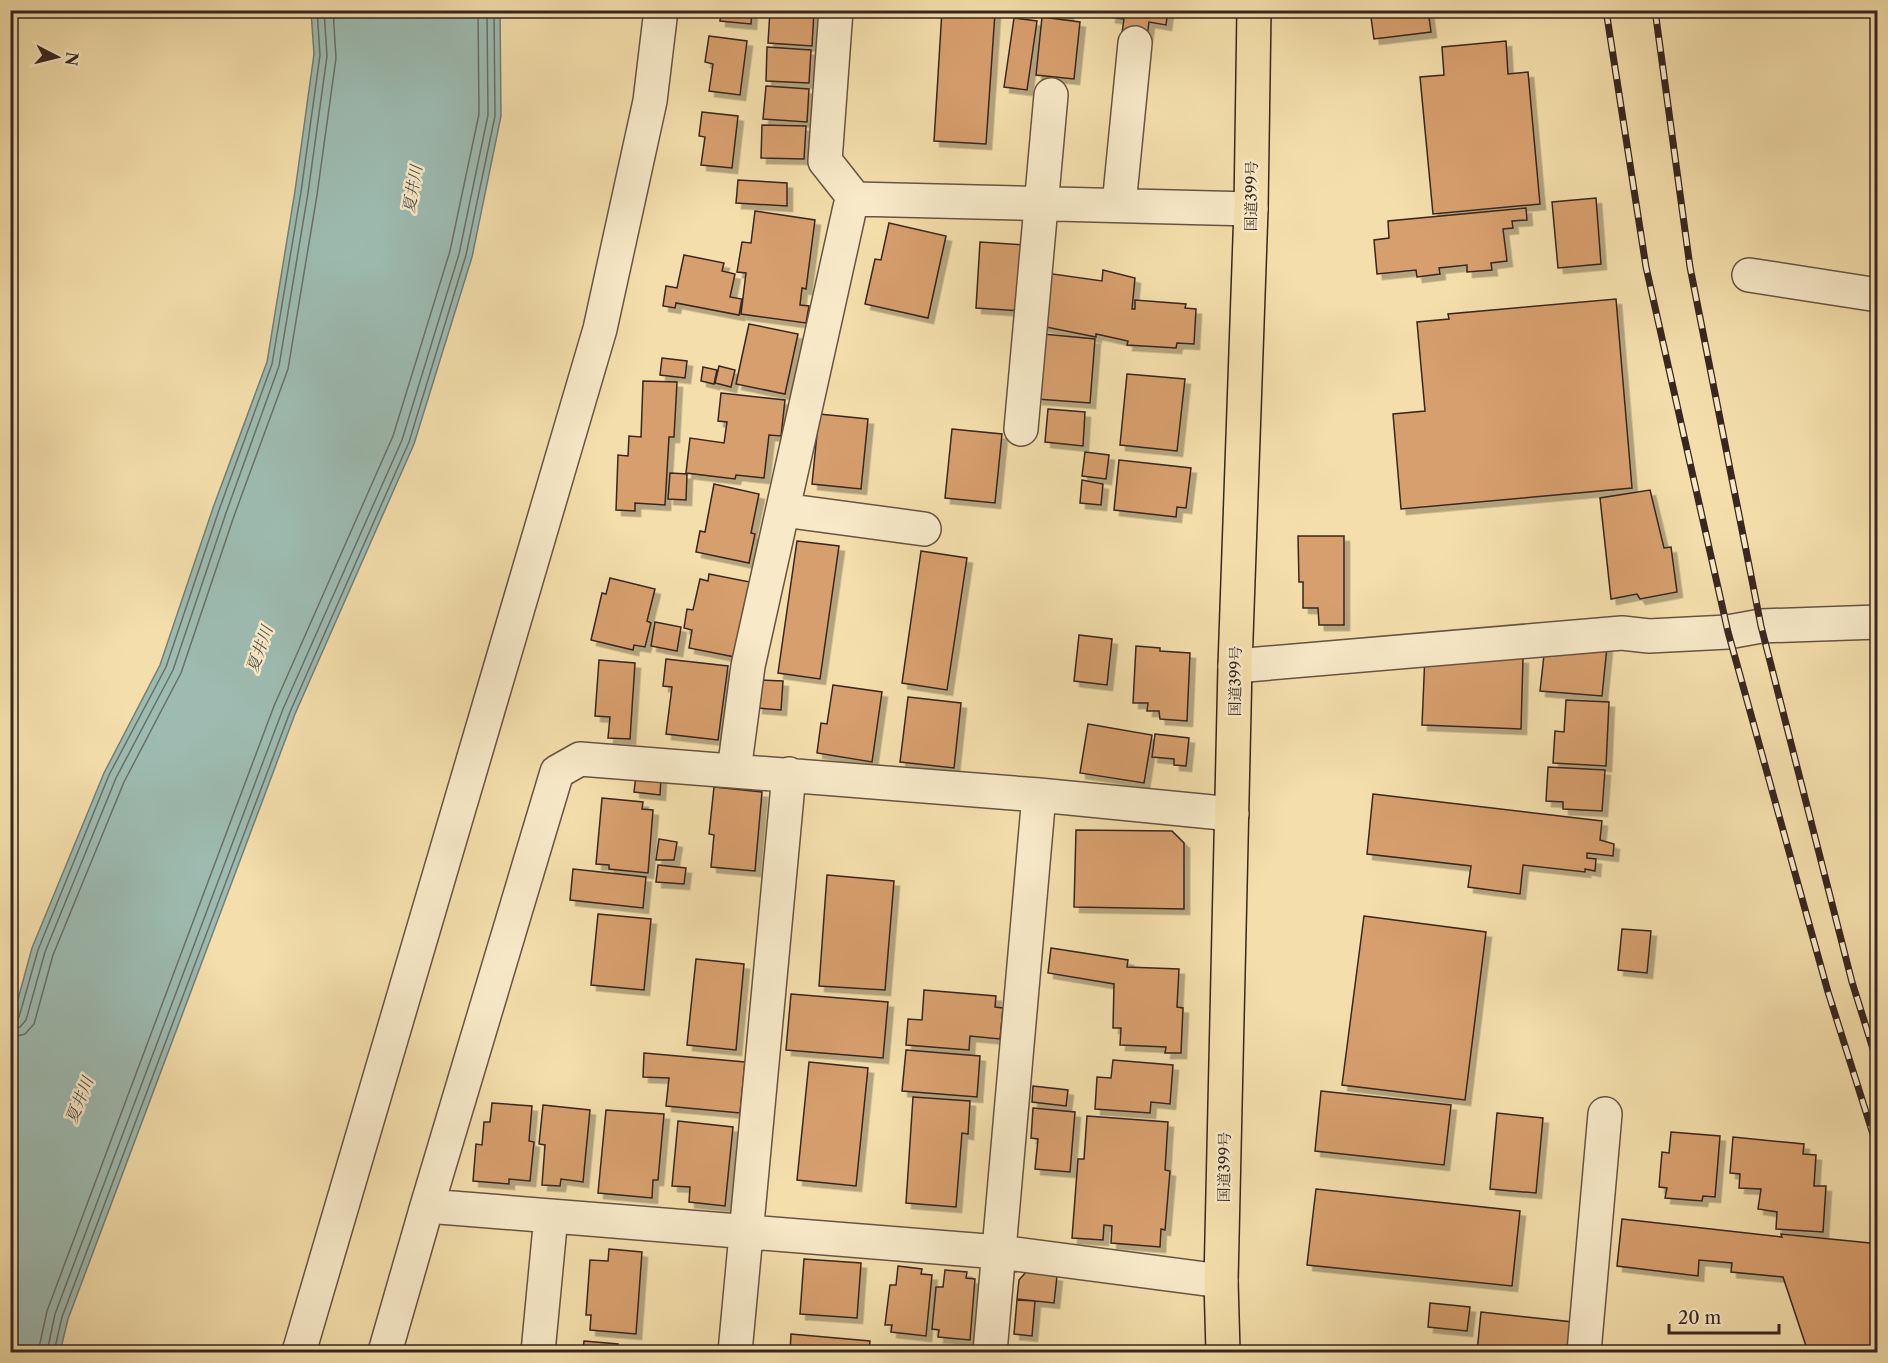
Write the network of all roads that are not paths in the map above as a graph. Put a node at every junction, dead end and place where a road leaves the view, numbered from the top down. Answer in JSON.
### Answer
{"nodes":[{"id":1,"x":661,"y":10,"type":"edge"},
{"id":2,"x":836,"y":10,"type":"edge"},
{"id":3,"x":1254,"y":10,"type":"edge"},
{"id":4,"x":1135,"y":43,"type":"dead end"},
{"id":5,"x":1051,"y":95,"type":"dead end"},
{"id":6,"x":855,"y":199,"type":"junction"},
{"id":7,"x":1041,"y":205,"type":"junction"},
{"id":8,"x":1119,"y":205,"type":"junction"},
{"id":9,"x":1251,"y":209,"type":"junction"},
{"id":10,"x":1749,"y":275,"type":"dead end"},
{"id":11,"x":1878,"y":295,"type":"edge"},
{"id":12,"x":1021,"y":429,"type":"dead end"},
{"id":13,"x":783,"y":510,"type":"junction"},
{"id":14,"x":924,"y":529,"type":"dead end"},
{"id":15,"x":1878,"y":622,"type":"edge"},
{"id":16,"x":1235,"y":666,"type":"junction"},
{"id":17,"x":734,"y":771,"type":"junction"},
{"id":18,"x":789,"y":774,"type":"junction"},
{"id":19,"x":1039,"y":795,"type":"junction"},
{"id":20,"x":1232,"y":814,"type":"junction"},
{"id":21,"x":1605,"y":1114,"type":"dead end"},
{"id":22,"x":427,"y":1206,"type":"junction"},
{"id":23,"x":551,"y":1216,"type":"junction"},
{"id":24,"x":746,"y":1232,"type":"junction"},
{"id":25,"x":999,"y":1252,"type":"junction"},
{"id":26,"x":1221,"y":1281,"type":"junction"},
{"id":27,"x":299,"y":1353,"type":"edge"},
{"id":28,"x":385,"y":1353,"type":"edge"},
{"id":29,"x":538,"y":1353,"type":"edge"},
{"id":30,"x":735,"y":1353,"type":"edge"},
{"id":31,"x":990,"y":1353,"type":"edge"},
{"id":32,"x":1223,"y":1353,"type":"edge"},
{"id":33,"x":1584,"y":1353,"type":"edge"}],
"edges":[{"from":1,"to":27,"type":"street"},
{"from":2,"to":6,"type":"street"},
{"from":3,"to":9,"type":"highway","name":"国道399号"},
{"from":4,"to":8,"type":"street"},
{"from":5,"to":7,"type":"street"},
{"from":6,"to":7,"type":"street"},
{"from":6,"to":13,"type":"street"},
{"from":7,"to":8,"type":"street"},
{"from":7,"to":12,"type":"street"},
{"from":8,"to":9,"type":"street"},
{"from":9,"to":16,"type":"highway","name":"国道399号"},
{"from":10,"to":11,"type":"street"},
{"from":13,"to":14,"type":"street"},
{"from":13,"to":17,"type":"street"},
{"from":15,"to":16,"type":"street"},
{"from":16,"to":20,"type":"highway","name":"国道399号"},
{"from":17,"to":18,"type":"street"},
{"from":17,"to":22,"type":"street"},
{"from":18,"to":19,"type":"street"},
{"from":18,"to":24,"type":"street"},
{"from":19,"to":20,"type":"street"},
{"from":19,"to":25,"type":"street"},
{"from":20,"to":26,"type":"highway","name":"国道399号"},
{"from":21,"to":33,"type":"street"},
{"from":22,"to":23,"type":"street"},
{"from":22,"to":28,"type":"street"},
{"from":23,"to":24,"type":"street"},
{"from":23,"to":29,"type":"street"},
{"from":24,"to":25,"type":"street"},
{"from":24,"to":30,"type":"street"},
{"from":25,"to":26,"type":"street"},
{"from":25,"to":31,"type":"street"},
{"from":26,"to":32,"type":"highway","name":"国道399号"}]}
